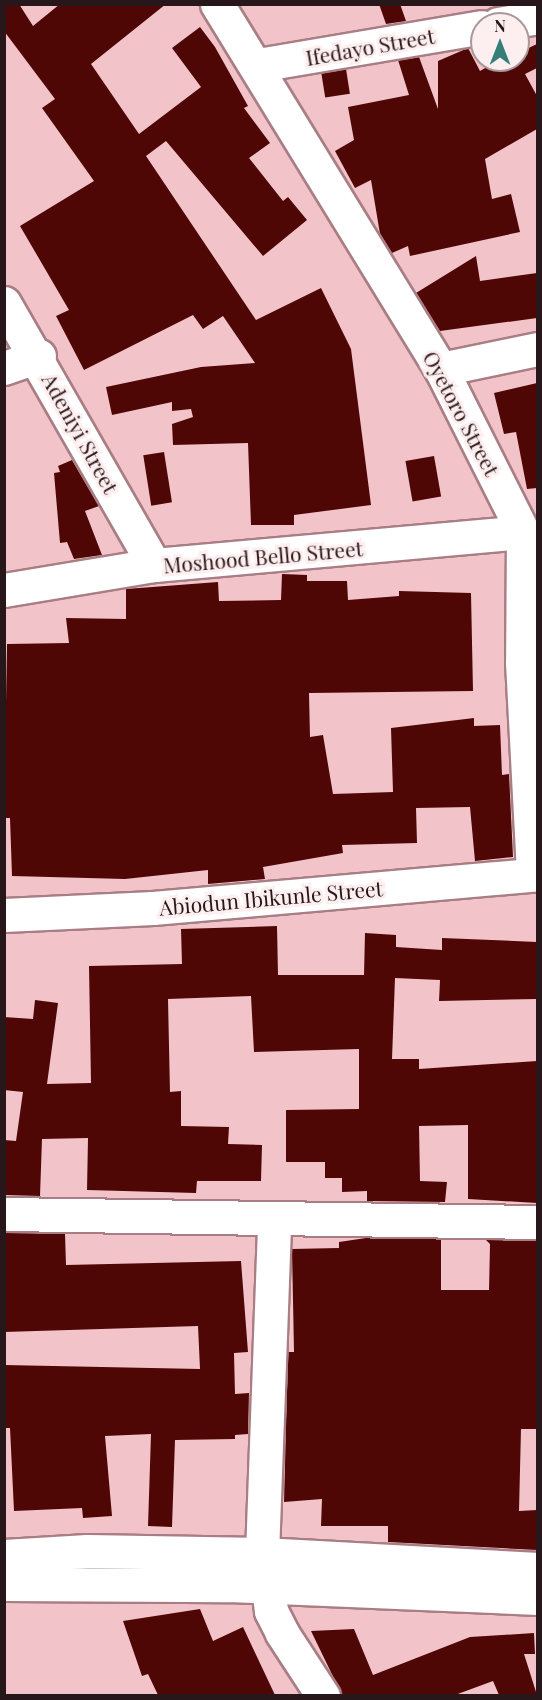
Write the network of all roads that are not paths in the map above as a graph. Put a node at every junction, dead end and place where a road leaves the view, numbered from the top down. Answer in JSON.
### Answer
{"nodes":[{"id":1,"x":217,"y":4,"type":"edge"},
{"id":2,"x":470,"y":29,"type":"edge"},
{"id":3,"x":258,"y":66,"type":"junction"},
{"id":4,"x":4,"y":303,"type":"edge"},
{"id":5,"x":537,"y":349,"type":"edge"},
{"id":6,"x":39,"y":356,"type":"junction"},
{"id":7,"x":4,"y":368,"type":"edge"},
{"id":8,"x":441,"y":369,"type":"junction"},
{"id":9,"x":523,"y":532,"type":"junction"},
{"id":10,"x":154,"y":565,"type":"junction"},
{"id":11,"x":4,"y":590,"type":"edge"},
{"id":12,"x":530,"y":662,"type":"edge"},
{"id":13,"x":535,"y":874,"type":"edge"},
{"id":14,"x":4,"y":915,"type":"edge"},
{"id":15,"x":4,"y":1214,"type":"edge"},
{"id":16,"x":274,"y":1221,"type":"junction"},
{"id":17,"x":537,"y":1222,"type":"edge"},
{"id":18,"x":262,"y":1554,"type":"junction"},
{"id":19,"x":4,"y":1556,"type":"edge"},
{"id":20,"x":537,"y":1569,"type":"edge"},
{"id":21,"x":4,"y":1584,"type":"edge"},
{"id":22,"x":268,"y":1587,"type":"junction"},
{"id":23,"x":537,"y":1598,"type":"edge"},
{"id":24,"x":323,"y":1695,"type":"edge"}],
"edges":[{"from":1,"to":3,"type":"street","name":"Oyetoro Street"},
{"from":2,"to":3,"type":"street","name":"Ifedayo Street"},
{"from":3,"to":8,"type":"street","name":"Oyetoro Street"},
{"from":4,"to":6,"type":"street","name":"Adeniyi Street"},
{"from":5,"to":8,"type":"street"},
{"from":6,"to":7,"type":"street"},
{"from":6,"to":10,"type":"street","name":"Adeniyi Street"},
{"from":8,"to":9,"type":"street","name":"Oyetoro Street"},
{"from":9,"to":10,"type":"street","name":"Moshood Bello Street"},
{"from":9,"to":12,"type":"street","name":"Oyetoro Street"},
{"from":10,"to":11,"type":"street","name":"Moshood Bello Street"},
{"from":12,"to":13,"type":"street","name":"Oyetoro Street"},
{"from":13,"to":14,"type":"street","name":"Abiodun Ibikunle Street"},
{"from":15,"to":16,"type":"street"},
{"from":16,"to":17,"type":"street"},
{"from":16,"to":18,"type":"street"},
{"from":18,"to":19,"type":"street"},
{"from":18,"to":20,"type":"street"},
{"from":21,"to":22,"type":"street"},
{"from":22,"to":23,"type":"street"},
{"from":22,"to":24,"type":"street"}]}
